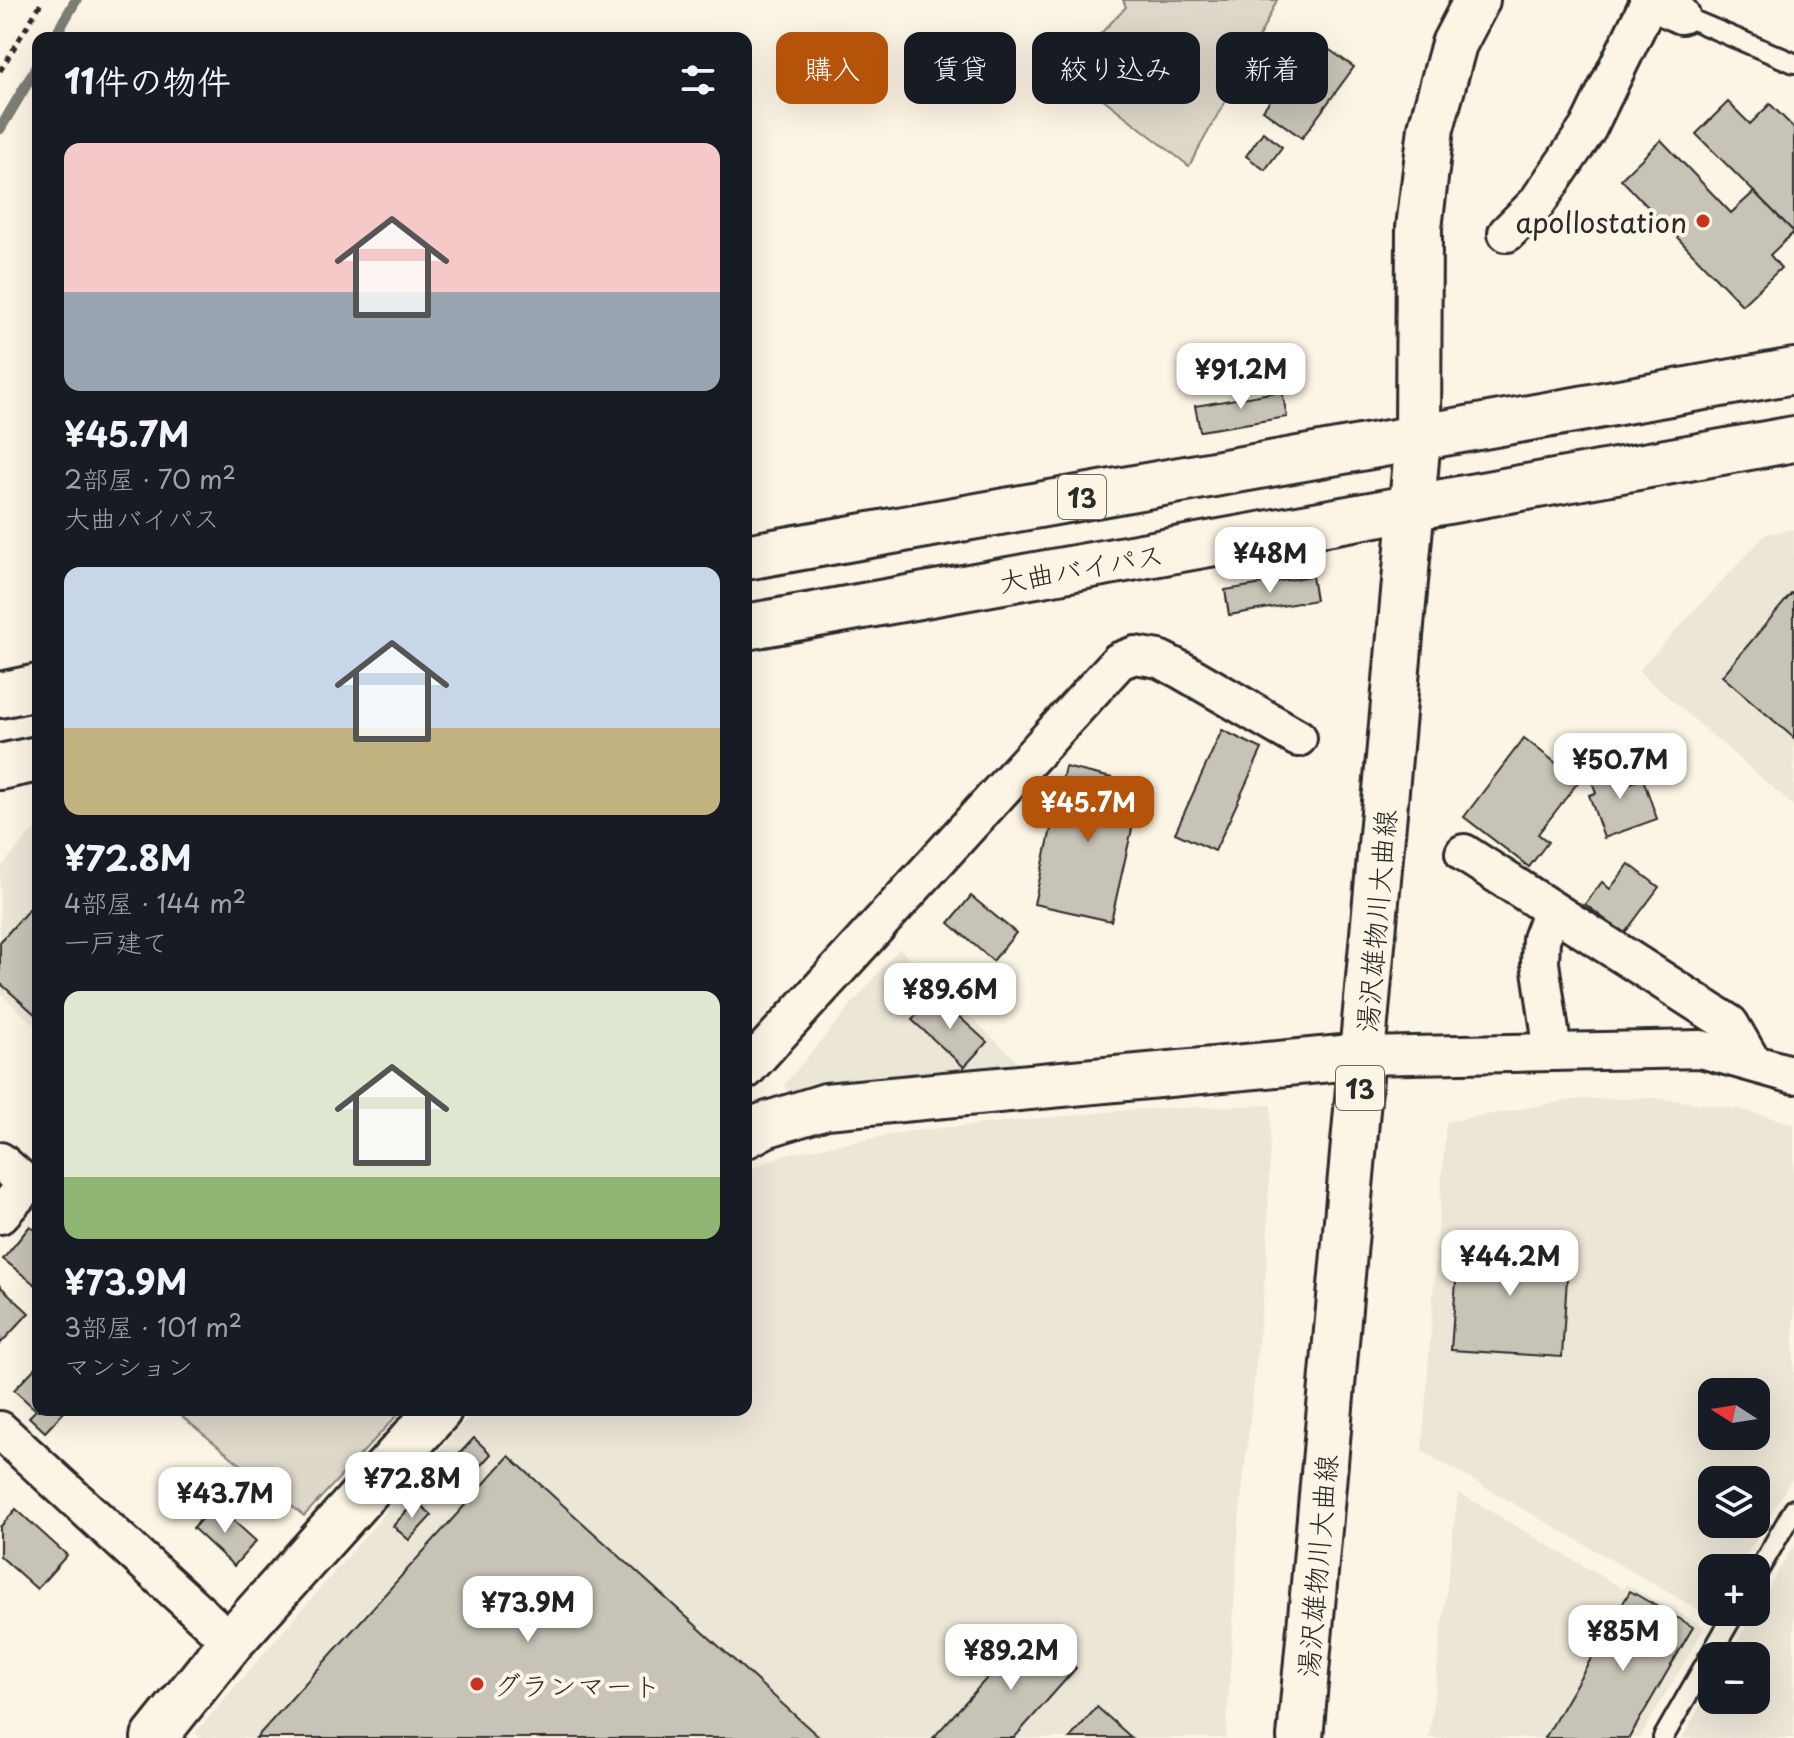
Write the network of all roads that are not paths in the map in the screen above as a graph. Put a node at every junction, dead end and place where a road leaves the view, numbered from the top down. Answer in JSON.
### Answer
{"nodes":[{"id":1,"x":1477,"y":0,"type":"edge"},
{"id":2,"x":1657,"y":4,"type":"edge"},
{"id":3,"x":1794,"y":63,"type":"edge"},
{"id":4,"x":1507,"y":233,"type":"dead end"},
{"id":5,"x":1794,"y":371,"type":"edge"},
{"id":6,"x":1418,"y":438,"type":"junction"},
{"id":7,"x":1794,"y":439,"type":"edge"},
{"id":8,"x":1412,"y":508,"type":"junction"},
{"id":9,"x":752,"y":556,"type":"edge"},
{"id":10,"x":752,"y":626,"type":"edge"},
{"id":11,"x":32,"y":688,"type":"edge"},
{"id":12,"x":0,"y":695,"type":"edge"},
{"id":13,"x":1298,"y":738,"type":"dead end"},
{"id":14,"x":32,"y":760,"type":"edge"},
{"id":15,"x":0,"y":767,"type":"edge"},
{"id":16,"x":1464,"y":853,"type":"dead end"},
{"id":17,"x":1552,"y":910,"type":"junction"},
{"id":18,"x":1553,"y":1052,"type":"junction"},
{"id":19,"x":1363,"y":1056,"type":"junction"},
{"id":20,"x":1752,"y":1062,"type":"junction"},
{"id":21,"x":752,"y":1063,"type":"edge"},
{"id":22,"x":1794,"y":1075,"type":"edge"},
{"id":23,"x":752,"y":1132,"type":"edge"},
{"id":24,"x":0,"y":1161,"type":"edge"},
{"id":25,"x":0,"y":1215,"type":"edge"},
{"id":26,"x":434,"y":1416,"type":"edge"},
{"id":27,"x":0,"y":1430,"type":"edge"},
{"id":28,"x":1794,"y":1509,"type":"edge"},
{"id":29,"x":1768,"y":1554,"type":"edge"},
{"id":30,"x":1727,"y":1626,"type":"edge"},
{"id":31,"x":231,"y":1642,"type":"junction"},
{"id":32,"x":157,"y":1737,"type":"edge"},
{"id":33,"x":1300,"y":1738,"type":"edge"},
{"id":34,"x":1663,"y":1738,"type":"edge"}],
"edges":[{"from":1,"to":6,"type":"main road","name":"湯沢雄物川大曲線"},
{"from":2,"to":3,"type":"lane"},
{"from":2,"to":4,"type":"street"},
{"from":5,"to":6,"type":"main road","number":"13"},
{"from":6,"to":8,"type":"main road","name":"湯沢雄物川大曲線","number":"13"},
{"from":6,"to":9,"type":"main road","number":"13"},
{"from":7,"to":8,"type":"main road","name":"大曲バイパス"},
{"from":8,"to":10,"type":"main road","name":"大曲バイパス"},
{"from":8,"to":19,"type":"main road","name":"湯沢雄物川大曲線","number":"13"},
{"from":11,"to":12,"type":"main road"},
{"from":13,"to":21,"type":"street"},
{"from":14,"to":15,"type":"main road"},
{"from":16,"to":17,"type":"street"},
{"from":17,"to":18,"type":"street"},
{"from":17,"to":20,"type":"street"},
{"from":18,"to":19,"type":"street"},
{"from":18,"to":20,"type":"street"},
{"from":19,"to":23,"type":"main road"},
{"from":19,"to":33,"type":"main road","name":"湯沢雄物川大曲線","number":"13"},
{"from":20,"to":22,"type":"street"},
{"from":24,"to":25,"type":"street"},
{"from":26,"to":31,"type":"main road"},
{"from":27,"to":31,"type":"street"},
{"from":28,"to":29,"type":"lane"},
{"from":30,"to":34,"type":"lane"},
{"from":31,"to":32,"type":"main road"}]}
